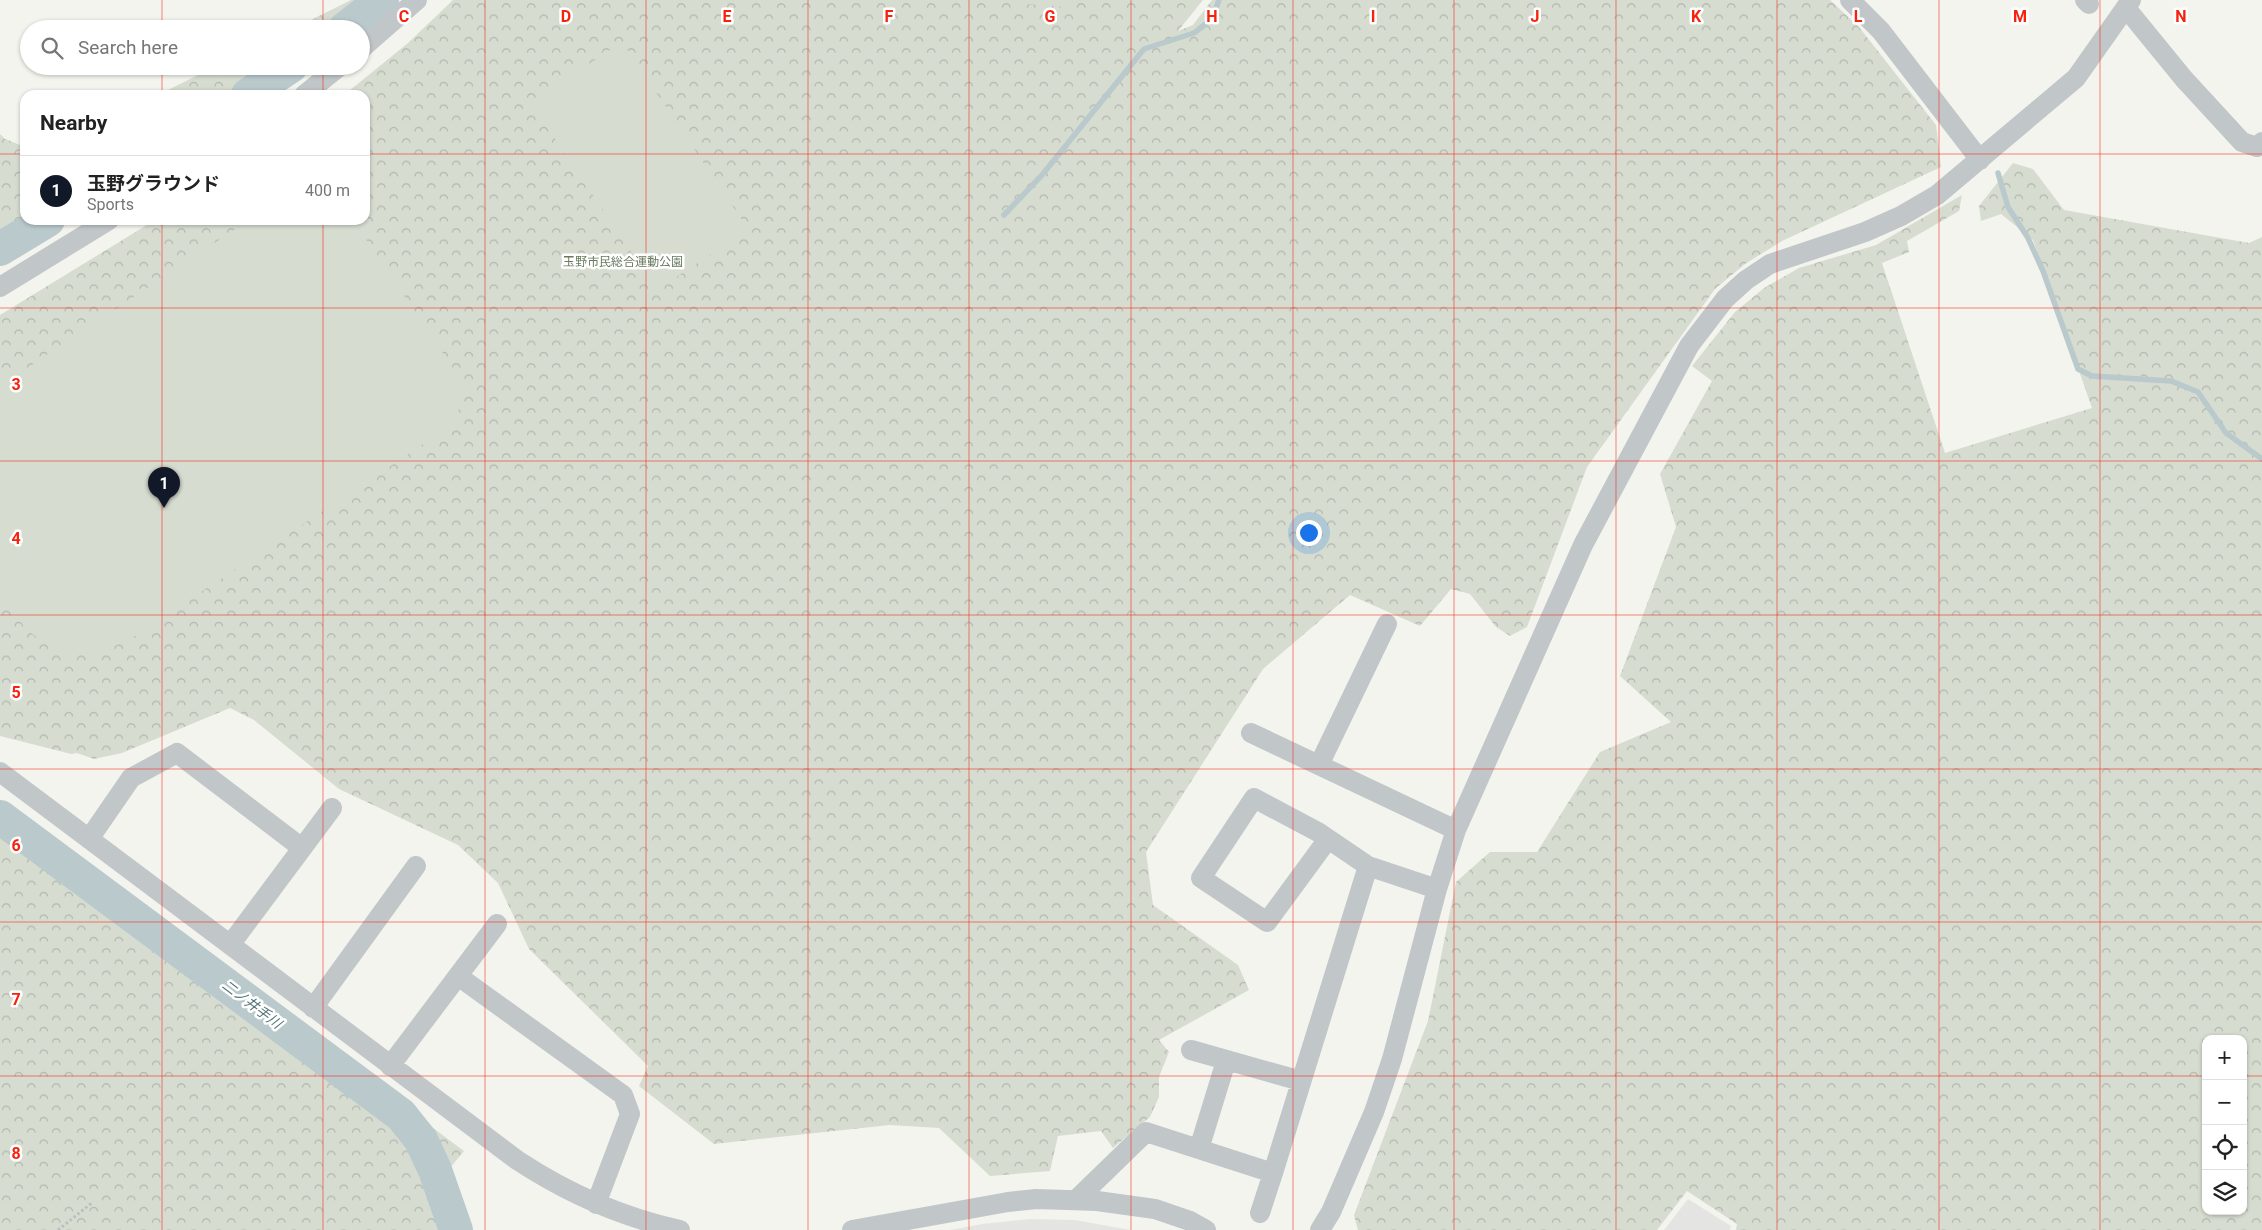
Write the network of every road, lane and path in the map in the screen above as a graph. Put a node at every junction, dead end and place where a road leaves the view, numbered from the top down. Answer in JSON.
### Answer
{"nodes":[{"id":1,"x":417,"y":0,"type":"edge"},
{"id":2,"x":1850,"y":0,"type":"edge"},
{"id":3,"x":2128,"y":4,"type":"edge"},
{"id":4,"x":370,"y":41,"type":"edge"},
{"id":5,"x":329,"y":75,"type":"edge"},
{"id":6,"x":310,"y":90,"type":"edge"},
{"id":7,"x":2262,"y":142,"type":"edge"},
{"id":8,"x":1980,"y":160,"type":"junction"},
{"id":9,"x":101,"y":225,"type":"edge"},
{"id":10,"x":0,"y":287,"type":"edge"},
{"id":11,"x":1387,"y":624,"type":"dead end"},
{"id":12,"x":1251,"y":733,"type":"dead end"},
{"id":13,"x":1318,"y":765,"type":"junction"},
{"id":14,"x":0,"y":772,"type":"edge"},
{"id":15,"x":332,"y":808,"type":"dead end"},
{"id":16,"x":1456,"y":830,"type":"junction"},
{"id":17,"x":89,"y":839,"type":"junction"},
{"id":18,"x":1328,"y":839,"type":"junction"},
{"id":19,"x":302,"y":848,"type":"junction"},
{"id":20,"x":416,"y":866,"type":"dead end"},
{"id":21,"x":1368,"y":866,"type":"junction"},
{"id":22,"x":1437,"y":889,"type":"junction"},
{"id":23,"x":497,"y":924,"type":"dead end"},
{"id":24,"x":230,"y":945,"type":"junction"},
{"id":25,"x":458,"y":976,"type":"junction"},
{"id":26,"x":313,"y":1008,"type":"junction"},
{"id":27,"x":1190,"y":1050,"type":"dead end"},
{"id":28,"x":1226,"y":1061,"type":"junction"},
{"id":29,"x":390,"y":1066,"type":"junction"},
{"id":30,"x":1301,"y":1081,"type":"junction"},
{"id":31,"x":1199,"y":1149,"type":"junction"},
{"id":32,"x":1273,"y":1173,"type":"junction"},
{"id":33,"x":1076,"y":1200,"type":"junction"},
{"id":34,"x":93,"y":1202,"type":"dead end"},
{"id":35,"x":596,"y":1204,"type":"junction"},
{"id":36,"x":1260,"y":1214,"type":"dead end"},
{"id":37,"x":58,"y":1230,"type":"edge"},
{"id":38,"x":680,"y":1230,"type":"edge"},
{"id":39,"x":852,"y":1230,"type":"edge"},
{"id":40,"x":1206,"y":1230,"type":"edge"},
{"id":41,"x":1320,"y":1230,"type":"edge"}],
"edges":[{"from":1,"to":4,"type":"street"},
{"from":2,"to":8,"type":"street"},
{"from":3,"to":7,"type":"street"},
{"from":3,"to":8,"type":"street"},
{"from":5,"to":6,"type":"street"},
{"from":8,"to":16,"type":"street"},
{"from":9,"to":10,"type":"street"},
{"from":11,"to":13,"type":"street"},
{"from":12,"to":13,"type":"street"},
{"from":13,"to":16,"type":"street"},
{"from":14,"to":17,"type":"street"},
{"from":15,"to":19,"type":"street"},
{"from":16,"to":22,"type":"street"},
{"from":17,"to":19,"type":"street"},
{"from":17,"to":24,"type":"street"},
{"from":18,"to":18,"type":"street"},
{"from":18,"to":21,"type":"street"},
{"from":19,"to":24,"type":"street"},
{"from":20,"to":26,"type":"street"},
{"from":21,"to":22,"type":"street"},
{"from":21,"to":30,"type":"street"},
{"from":22,"to":41,"type":"street"},
{"from":23,"to":25,"type":"street"},
{"from":24,"to":26,"type":"street"},
{"from":25,"to":29,"type":"street"},
{"from":25,"to":35,"type":"street"},
{"from":26,"to":29,"type":"street"},
{"from":27,"to":28,"type":"street"},
{"from":28,"to":30,"type":"street"},
{"from":28,"to":31,"type":"street"},
{"from":29,"to":35,"type":"street"},
{"from":30,"to":32,"type":"street"},
{"from":31,"to":32,"type":"street"},
{"from":31,"to":33,"type":"street"},
{"from":32,"to":36,"type":"street"},
{"from":33,"to":39,"type":"street"},
{"from":33,"to":40,"type":"street"},
{"from":34,"to":37,"type":"path"},
{"from":35,"to":38,"type":"street"}]}
